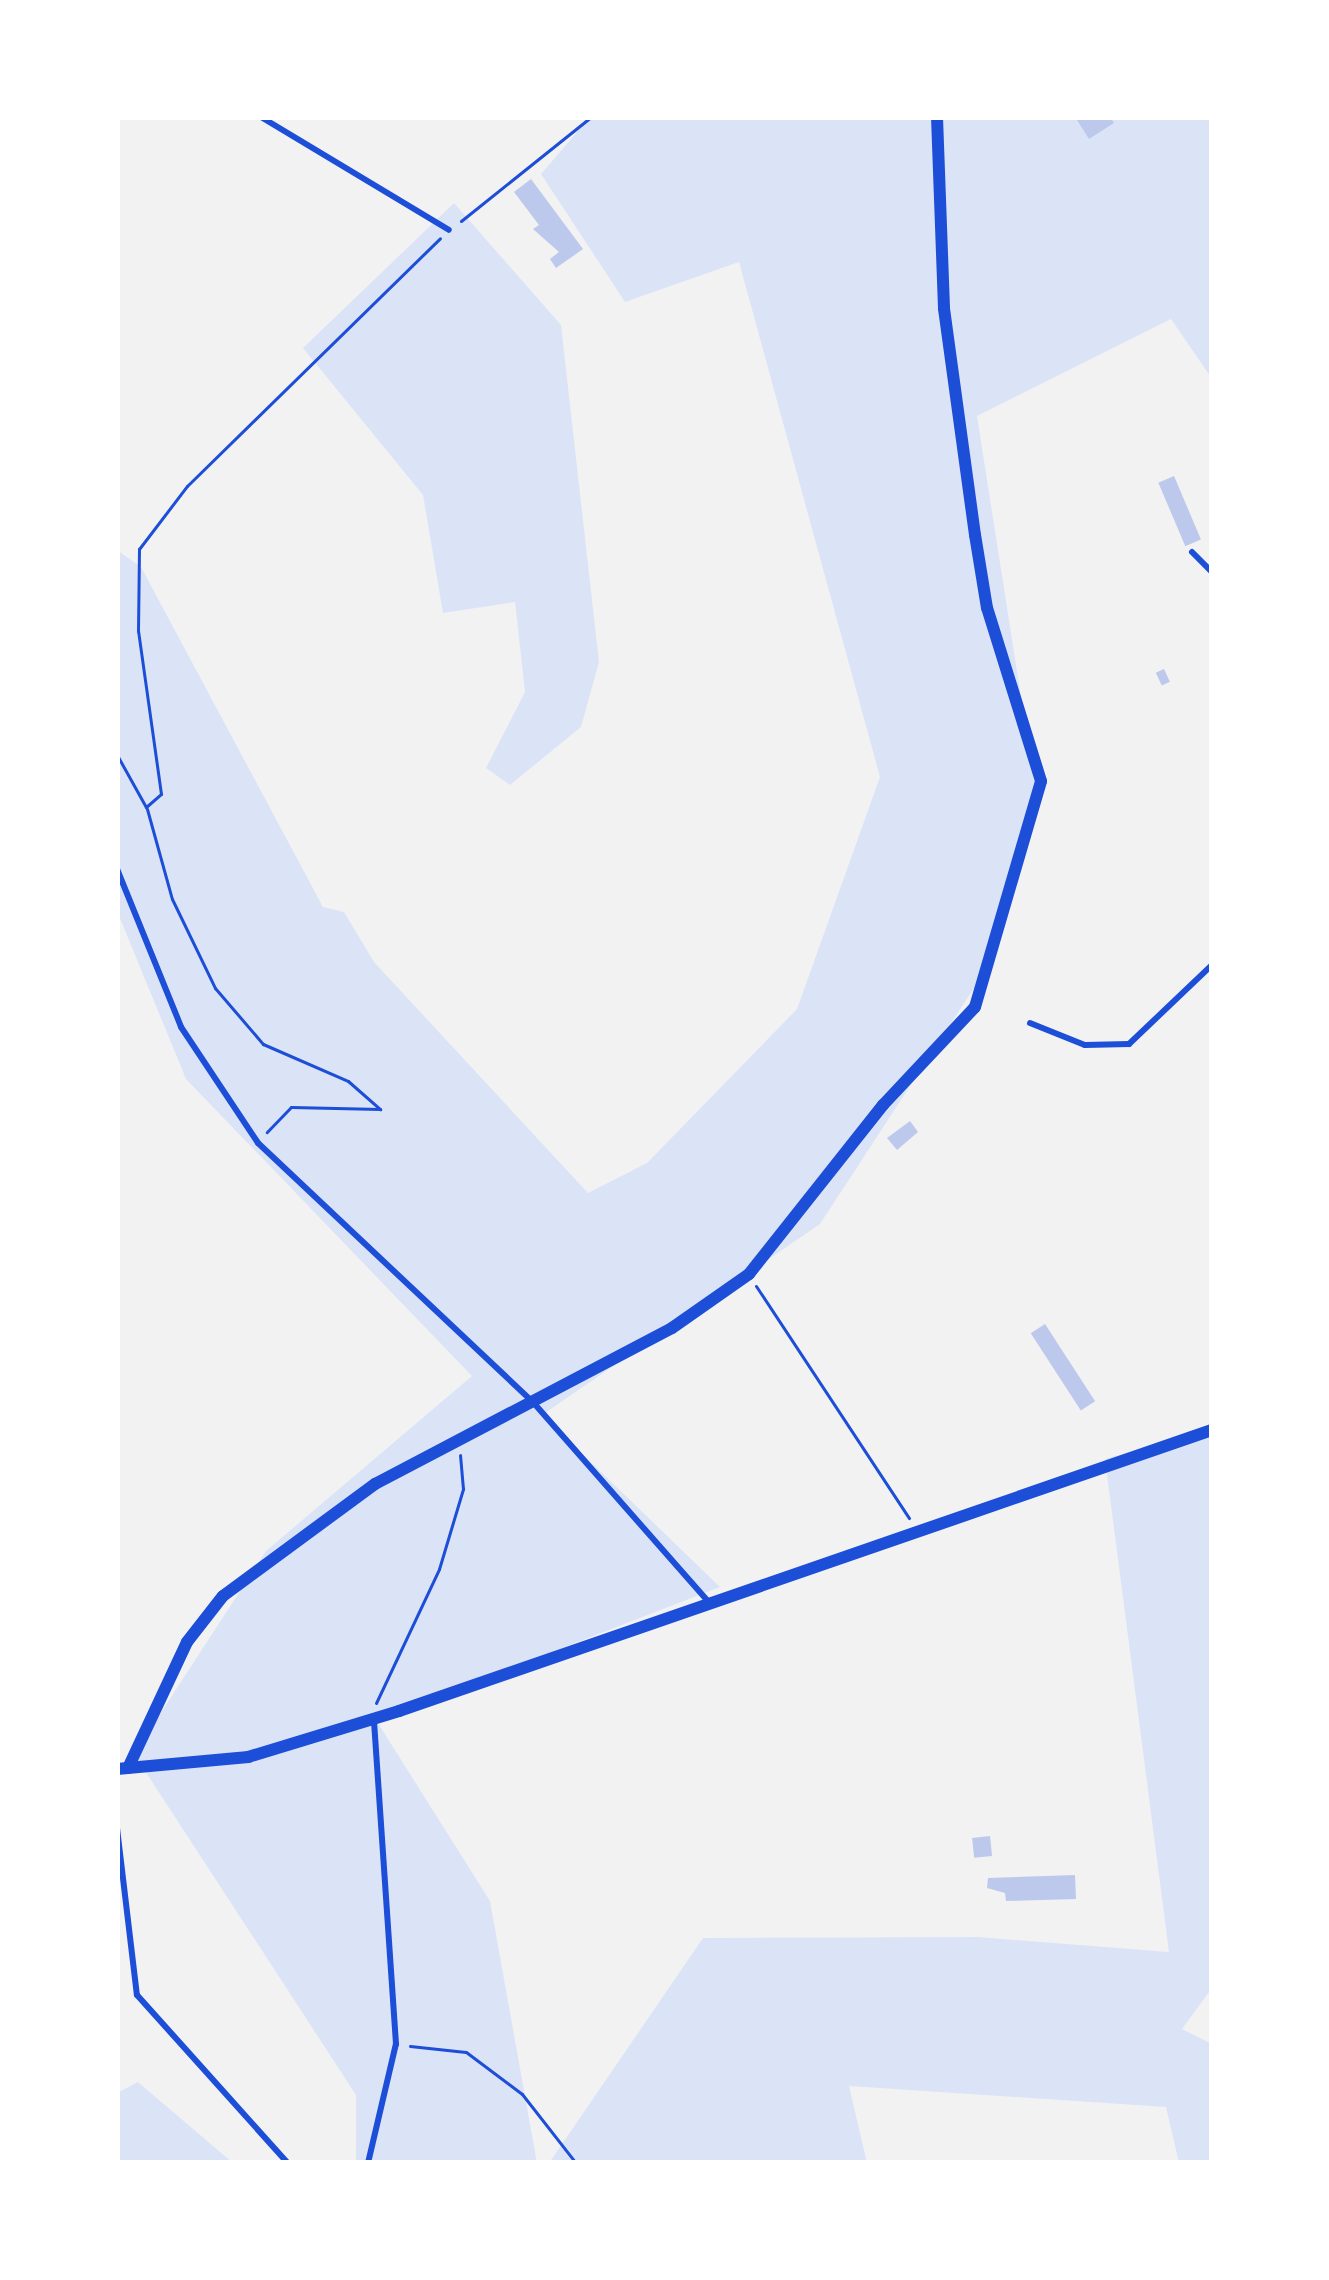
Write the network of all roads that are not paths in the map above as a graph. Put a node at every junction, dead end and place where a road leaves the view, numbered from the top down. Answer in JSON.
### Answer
{"nodes":[{"id":1,"x":261,"y":117,"type":"edge"},
{"id":2,"x":937,"y":117,"type":"edge"},
{"id":3,"x":449,"y":230,"type":"road end"},
{"id":4,"x":1192,"y":552,"type":"dead end"},
{"id":5,"x":1212,"y":572,"type":"edge"},
{"id":6,"x":117,"y":869,"type":"edge"},
{"id":7,"x":1212,"y":964,"type":"edge"},
{"id":8,"x":1030,"y":1023,"type":"dead end"},
{"id":9,"x":532,"y":1401,"type":"junction"},
{"id":10,"x":1212,"y":1430,"type":"edge"},
{"id":11,"x":706,"y":1600,"type":"junction"},
{"id":12,"x":374,"y":1718,"type":"junction"},
{"id":13,"x":122,"y":1769,"type":"edge"},
{"id":14,"x":117,"y":1828,"type":"edge"},
{"id":15,"x":288,"y":2163,"type":"edge"},
{"id":16,"x":368,"y":2163,"type":"edge"}],
"edges":[{"from":1,"to":3,"type":"lane"},
{"from":2,"to":9,"type":"street"},
{"from":4,"to":5,"type":"lane"},
{"from":6,"to":9,"type":"lane"},
{"from":7,"to":8,"type":"lane"},
{"from":9,"to":11,"type":"lane"},
{"from":9,"to":13,"type":"street"},
{"from":10,"to":11,"type":"street"},
{"from":11,"to":12,"type":"street"},
{"from":12,"to":13,"type":"street"},
{"from":12,"to":16,"type":"lane"},
{"from":14,"to":15,"type":"lane"}]}
